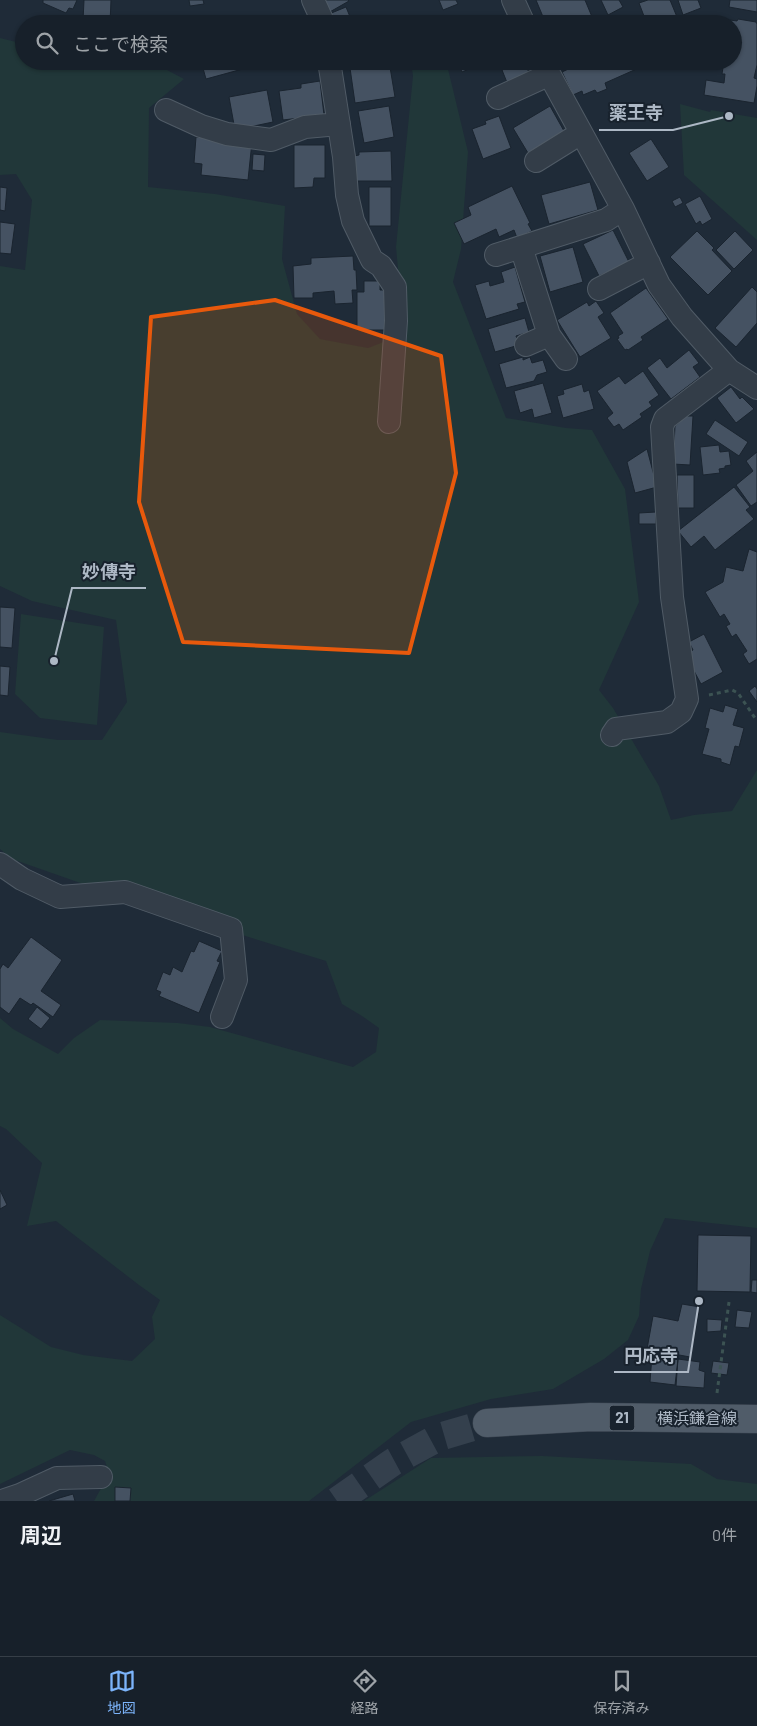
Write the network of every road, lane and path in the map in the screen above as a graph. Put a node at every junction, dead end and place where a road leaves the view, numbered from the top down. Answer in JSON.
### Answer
{"nodes":[{"id":1,"x":313,"y":0,"type":"edge"},
{"id":2,"x":512,"y":0,"type":"edge"},
{"id":3,"x":320,"y":15,"type":"edge"},
{"id":4,"x":520,"y":15,"type":"edge"},
{"id":5,"x":330,"y":70,"type":"edge"},
{"id":6,"x":542,"y":70,"type":"edge"},
{"id":7,"x":546,"y":70,"type":"edge"},
{"id":8,"x":498,"y":98,"type":"dead end"},
{"id":9,"x":166,"y":110,"type":"dead end"},
{"id":10,"x":339,"y":124,"type":"junction"},
{"id":11,"x":581,"y":133,"type":"junction"},
{"id":12,"x":536,"y":161,"type":"dead end"},
{"id":13,"x":623,"y":209,"type":"junction"},
{"id":14,"x":521,"y":247,"type":"junction"},
{"id":15,"x":496,"y":255,"type":"dead end"},
{"id":16,"x":649,"y":264,"type":"junction"},
{"id":17,"x":599,"y":289,"type":"dead end"},
{"id":18,"x":549,"y":335,"type":"junction"},
{"id":19,"x":526,"y":345,"type":"dead end"},
{"id":20,"x":566,"y":359,"type":"dead end"},
{"id":21,"x":729,"y":370,"type":"junction"},
{"id":22,"x":757,"y":388,"type":"edge"},
{"id":23,"x":389,"y":422,"type":"dead end"},
{"id":24,"x":686,"y":699,"type":"junction"},
{"id":25,"x":757,"y":721,"type":"edge"},
{"id":26,"x":612,"y":735,"type":"dead end"},
{"id":27,"x":0,"y":864,"type":"edge"},
{"id":28,"x":222,"y":1017,"type":"dead end"},
{"id":29,"x":729,"y":1302,"type":"dead end"},
{"id":30,"x":717,"y":1395,"type":"dead end"},
{"id":31,"x":757,"y":1419,"type":"edge"},
{"id":32,"x":488,"y":1423,"type":"tunnel mouth"},
{"id":33,"x":101,"y":1477,"type":"dead end"},
{"id":34,"x":2,"y":1501,"type":"edge"}],
"edges":[{"from":1,"to":3,"type":"street"},
{"from":2,"to":4,"type":"street"},
{"from":5,"to":10,"type":"street"},
{"from":6,"to":8,"type":"street"},
{"from":7,"to":11,"type":"street"},
{"from":9,"to":10,"type":"street"},
{"from":10,"to":23,"type":"street"},
{"from":11,"to":12,"type":"street"},
{"from":11,"to":13,"type":"street"},
{"from":13,"to":14,"type":"street"},
{"from":13,"to":16,"type":"street"},
{"from":14,"to":15,"type":"street"},
{"from":14,"to":18,"type":"street"},
{"from":16,"to":17,"type":"street"},
{"from":16,"to":21,"type":"street"},
{"from":18,"to":19,"type":"street"},
{"from":18,"to":20,"type":"street"},
{"from":21,"to":22,"type":"street"},
{"from":21,"to":24,"type":"street"},
{"from":24,"to":25,"type":"path"},
{"from":24,"to":26,"type":"street"},
{"from":27,"to":28,"type":"street"},
{"from":29,"to":30,"type":"path"},
{"from":31,"to":32,"type":"main road","name":"横浜鎌倉線","number":"21"},
{"from":33,"to":34,"type":"street"}]}
